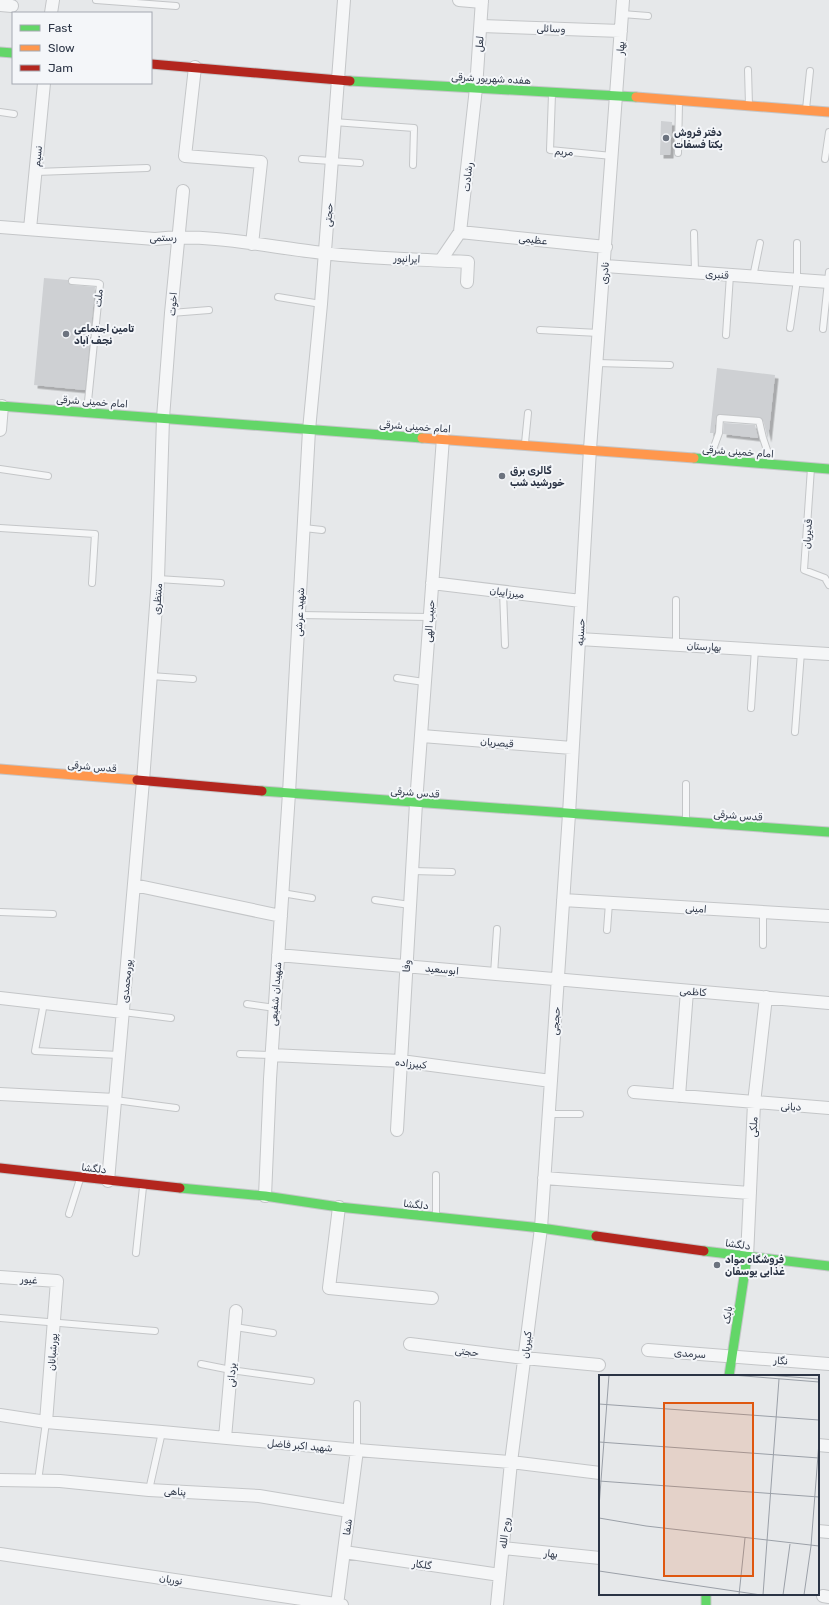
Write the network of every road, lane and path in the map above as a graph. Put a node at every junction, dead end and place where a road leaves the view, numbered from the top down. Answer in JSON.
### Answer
{"nodes":[{"id":1,"x":53,"y":0,"type":"edge"},
{"id":2,"x":96,"y":0,"type":"edge"},
{"id":3,"x":344,"y":0,"type":"edge"},
{"id":4,"x":459,"y":0,"type":"edge"},
{"id":5,"x":623,"y":0,"type":"edge"},
{"id":6,"x":482,"y":1,"type":"edge"},
{"id":7,"x":176,"y":6,"type":"dead end"},
{"id":8,"x":51,"y":12,"type":"edge"},
{"id":9,"x":622,"y":14,"type":"junction"},
{"id":10,"x":648,"y":16,"type":"dead end"},
{"id":11,"x":481,"y":26,"type":"junction"},
{"id":12,"x":621,"y":31,"type":"junction"},
{"id":13,"x":0,"y":52,"type":"edge"},
{"id":14,"x":12,"y":53,"type":"edge"},
{"id":15,"x":152,"y":64,"type":"edge"},
{"id":16,"x":195,"y":67,"type":"junction"},
{"id":17,"x":748,"y":70,"type":"dead end"},
{"id":18,"x":810,"y":71,"type":"dead end"},
{"id":19,"x":337,"y":80,"type":"junction"},
{"id":20,"x":44,"y":84,"type":"edge"},
{"id":21,"x":476,"y":88,"type":"junction"},
{"id":22,"x":552,"y":92,"type":"junction"},
{"id":23,"x":616,"y":96,"type":"junction"},
{"id":24,"x":679,"y":101,"type":"junction"},
{"id":25,"x":749,"y":106,"type":"junction"},
{"id":26,"x":805,"y":111,"type":"junction"},
{"id":27,"x":0,"y":112,"type":"edge"},
{"id":28,"x":829,"y":112,"type":"edge"},
{"id":29,"x":14,"y":114,"type":"dead end"},
{"id":30,"x":334,"y":122,"type":"junction"},
{"id":31,"x":829,"y":132,"type":"edge"},
{"id":32,"x":678,"y":153,"type":"dead end"},
{"id":33,"x":612,"y":156,"type":"junction"},
{"id":34,"x":302,"y":159,"type":"dead end"},
{"id":35,"x":825,"y":159,"type":"dead end"},
{"id":36,"x":332,"y":161,"type":"junction"},
{"id":37,"x":360,"y":163,"type":"dead end"},
{"id":38,"x":413,"y":164,"type":"dead end"},
{"id":39,"x":146,"y":168,"type":"dead end"},
{"id":40,"x":36,"y":172,"type":"junction"},
{"id":41,"x":183,"y":191,"type":"dead end"},
{"id":42,"x":0,"y":227,"type":"edge"},
{"id":43,"x":30,"y":229,"type":"junction"},
{"id":44,"x":460,"y":232,"type":"junction"},
{"id":45,"x":694,"y":233,"type":"dead end"},
{"id":46,"x":178,"y":237,"type":"junction"},
{"id":47,"x":760,"y":242,"type":"dead end"},
{"id":48,"x":797,"y":242,"type":"dead end"},
{"id":49,"x":252,"y":244,"type":"junction"},
{"id":50,"x":606,"y":247,"type":"junction"},
{"id":51,"x":325,"y":253,"type":"junction"},
{"id":52,"x":441,"y":260,"type":"junction"},
{"id":53,"x":605,"y":266,"type":"junction"},
{"id":54,"x":695,"y":272,"type":"junction"},
{"id":55,"x":730,"y":275,"type":"junction"},
{"id":56,"x":753,"y":276,"type":"junction"},
{"id":57,"x":828,"y":279,"type":"edge"},
{"id":58,"x":797,"y":280,"type":"junction"},
{"id":59,"x":72,"y":281,"type":"dead end"},
{"id":60,"x":467,"y":282,"type":"dead end"},
{"id":61,"x":278,"y":297,"type":"dead end"},
{"id":62,"x":321,"y":304,"type":"junction"},
{"id":63,"x":208,"y":310,"type":"dead end"},
{"id":64,"x":171,"y":313,"type":"junction"},
{"id":65,"x":790,"y":328,"type":"dead end"},
{"id":66,"x":823,"y":329,"type":"dead end"},
{"id":67,"x":540,"y":330,"type":"dead end"},
{"id":68,"x":599,"y":332,"type":"junction"},
{"id":69,"x":726,"y":335,"type":"dead end"},
{"id":70,"x":597,"y":363,"type":"junction"},
{"id":71,"x":670,"y":365,"type":"dead end"},
{"id":72,"x":1,"y":406,"type":"edge"},
{"id":73,"x":87,"y":411,"type":"junction"},
{"id":74,"x":528,"y":413,"type":"dead end"},
{"id":75,"x":163,"y":418,"type":"junction"},
{"id":76,"x":0,"y":430,"type":"edge"},
{"id":77,"x":309,"y":430,"type":"junction"},
{"id":78,"x":443,"y":438,"type":"junction"},
{"id":79,"x":525,"y":445,"type":"junction"},
{"id":80,"x":590,"y":449,"type":"junction"},
{"id":81,"x":710,"y":460,"type":"junction"},
{"id":82,"x":772,"y":465,"type":"junction"},
{"id":83,"x":812,"y":468,"type":"junction"},
{"id":84,"x":829,"y":469,"type":"edge"},
{"id":85,"x":0,"y":470,"type":"edge"},
{"id":86,"x":48,"y":476,"type":"dead end"},
{"id":87,"x":0,"y":528,"type":"edge"},
{"id":88,"x":304,"y":528,"type":"junction"},
{"id":89,"x":322,"y":530,"type":"dead end"},
{"id":90,"x":158,"y":579,"type":"junction"},
{"id":91,"x":92,"y":583,"type":"dead end"},
{"id":92,"x":221,"y":583,"type":"dead end"},
{"id":93,"x":432,"y":583,"type":"junction"},
{"id":94,"x":829,"y":585,"type":"edge"},
{"id":95,"x":503,"y":592,"type":"junction"},
{"id":96,"x":676,"y":600,"type":"dead end"},
{"id":97,"x":582,"y":601,"type":"junction"},
{"id":98,"x":299,"y":615,"type":"junction"},
{"id":99,"x":430,"y":617,"type":"junction"},
{"id":100,"x":579,"y":639,"type":"junction"},
{"id":101,"x":505,"y":645,"type":"dead end"},
{"id":102,"x":676,"y":645,"type":"junction"},
{"id":103,"x":755,"y":649,"type":"junction"},
{"id":104,"x":801,"y":652,"type":"junction"},
{"id":105,"x":829,"y":654,"type":"edge"},
{"id":106,"x":151,"y":676,"type":"junction"},
{"id":107,"x":193,"y":678,"type":"dead end"},
{"id":108,"x":396,"y":678,"type":"dead end"},
{"id":109,"x":424,"y":682,"type":"junction"},
{"id":110,"x":751,"y":708,"type":"dead end"},
{"id":111,"x":795,"y":732,"type":"dead end"},
{"id":112,"x":422,"y":736,"type":"junction"},
{"id":113,"x":572,"y":748,"type":"junction"},
{"id":114,"x":0,"y":769,"type":"edge"},
{"id":115,"x":143,"y":781,"type":"junction"},
{"id":116,"x":686,"y":784,"type":"dead end"},
{"id":117,"x":289,"y":793,"type":"junction"},
{"id":118,"x":416,"y":803,"type":"junction"},
{"id":119,"x":569,"y":814,"type":"junction"},
{"id":120,"x":686,"y":822,"type":"junction"},
{"id":121,"x":829,"y":832,"type":"edge"},
{"id":122,"x":412,"y":871,"type":"junction"},
{"id":123,"x":452,"y":872,"type":"dead end"},
{"id":124,"x":134,"y":885,"type":"junction"},
{"id":125,"x":282,"y":893,"type":"junction"},
{"id":126,"x":312,"y":898,"type":"dead end"},
{"id":127,"x":375,"y":900,"type":"dead end"},
{"id":128,"x":564,"y":900,"type":"junction"},
{"id":129,"x":609,"y":903,"type":"junction"},
{"id":130,"x":410,"y":905,"type":"junction"},
{"id":131,"x":0,"y":912,"type":"edge"},
{"id":132,"x":763,"y":912,"type":"junction"},
{"id":133,"x":53,"y":914,"type":"dead end"},
{"id":134,"x":281,"y":916,"type":"junction"},
{"id":135,"x":829,"y":916,"type":"edge"},
{"id":136,"x":497,"y":929,"type":"dead end"},
{"id":137,"x":607,"y":930,"type":"dead end"},
{"id":138,"x":763,"y":945,"type":"dead end"},
{"id":139,"x":278,"y":955,"type":"junction"},
{"id":140,"x":406,"y":966,"type":"junction"},
{"id":141,"x":494,"y":974,"type":"junction"},
{"id":142,"x":558,"y":980,"type":"junction"},
{"id":143,"x":687,"y":991,"type":"junction"},
{"id":144,"x":766,"y":997,"type":"junction"},
{"id":145,"x":0,"y":998,"type":"edge"},
{"id":146,"x":44,"y":1002,"type":"junction"},
{"id":147,"x":829,"y":1003,"type":"edge"},
{"id":148,"x":247,"y":1004,"type":"dead end"},
{"id":149,"x":274,"y":1008,"type":"junction"},
{"id":150,"x":123,"y":1012,"type":"junction"},
{"id":151,"x":171,"y":1018,"type":"dead end"},
{"id":152,"x":240,"y":1054,"type":"dead end"},
{"id":153,"x":119,"y":1055,"type":"junction"},
{"id":154,"x":271,"y":1055,"type":"junction"},
{"id":155,"x":401,"y":1061,"type":"junction"},
{"id":156,"x":551,"y":1081,"type":"junction"},
{"id":157,"x":634,"y":1092,"type":"dead end"},
{"id":158,"x":0,"y":1094,"type":"edge"},
{"id":159,"x":679,"y":1096,"type":"junction"},
{"id":160,"x":115,"y":1100,"type":"junction"},
{"id":161,"x":754,"y":1103,"type":"junction"},
{"id":162,"x":176,"y":1108,"type":"dead end"},
{"id":163,"x":829,"y":1108,"type":"edge"},
{"id":164,"x":548,"y":1114,"type":"junction"},
{"id":165,"x":580,"y":1114,"type":"dead end"},
{"id":166,"x":396,"y":1130,"type":"dead end"},
{"id":167,"x":0,"y":1168,"type":"edge"},
{"id":168,"x":436,"y":1175,"type":"dead end"},
{"id":169,"x":80,"y":1178,"type":"junction"},
{"id":170,"x":544,"y":1178,"type":"junction"},
{"id":171,"x":108,"y":1181,"type":"junction"},
{"id":172,"x":144,"y":1185,"type":"junction"},
{"id":173,"x":750,"y":1193,"type":"junction"},
{"id":174,"x":265,"y":1196,"type":"junction"},
{"id":175,"x":339,"y":1207,"type":"junction"},
{"id":176,"x":69,"y":1214,"type":"dead end"},
{"id":177,"x":436,"y":1217,"type":"junction"},
{"id":178,"x":541,"y":1228,"type":"junction"},
{"id":179,"x":136,"y":1253,"type":"dead end"},
{"id":180,"x":747,"y":1257,"type":"junction"},
{"id":181,"x":829,"y":1266,"type":"edge"},
{"id":182,"x":0,"y":1277,"type":"edge"},
{"id":183,"x":57,"y":1281,"type":"joint"},
{"id":184,"x":432,"y":1298,"type":"dead end"},
{"id":185,"x":236,"y":1311,"type":"dead end"},
{"id":186,"x":0,"y":1318,"type":"edge"},
{"id":187,"x":54,"y":1322,"type":"junction"},
{"id":188,"x":235,"y":1327,"type":"junction"},
{"id":189,"x":155,"y":1331,"type":"dead end"},
{"id":190,"x":273,"y":1333,"type":"dead end"},
{"id":191,"x":410,"y":1344,"type":"dead end"},
{"id":192,"x":648,"y":1350,"type":"dead end"},
{"id":193,"x":732,"y":1356,"type":"junction"},
{"id":194,"x":524,"y":1358,"type":"junction"},
{"id":195,"x":201,"y":1364,"type":"dead end"},
{"id":196,"x":829,"y":1364,"type":"edge"},
{"id":197,"x":599,"y":1365,"type":"dead end"},
{"id":198,"x":231,"y":1370,"type":"junction"},
{"id":199,"x":729,"y":1375,"type":"edge"},
{"id":200,"x":311,"y":1381,"type":"dead end"},
{"id":201,"x":357,"y":1404,"type":"dead end"},
{"id":202,"x":0,"y":1415,"type":"edge"},
{"id":203,"x":46,"y":1422,"type":"junction"},
{"id":204,"x":162,"y":1432,"type":"junction"},
{"id":205,"x":225,"y":1438,"type":"junction"},
{"id":206,"x":819,"y":1445,"type":"edge"},
{"id":207,"x":829,"y":1446,"type":"edge"},
{"id":208,"x":357,"y":1450,"type":"junction"},
{"id":209,"x":512,"y":1462,"type":"junction"},
{"id":210,"x":599,"y":1473,"type":"edge"},
{"id":211,"x":0,"y":1480,"type":"edge"},
{"id":212,"x":38,"y":1481,"type":"junction"},
{"id":213,"x":149,"y":1490,"type":"junction"},
{"id":214,"x":349,"y":1511,"type":"junction"},
{"id":215,"x":819,"y":1531,"type":"edge"},
{"id":216,"x":829,"y":1532,"type":"edge"},
{"id":217,"x":503,"y":1548,"type":"junction"},
{"id":218,"x":344,"y":1552,"type":"junction"},
{"id":219,"x":0,"y":1554,"type":"edge"},
{"id":220,"x":599,"y":1558,"type":"edge"},
{"id":221,"x":500,"y":1575,"type":"junction"},
{"id":222,"x":339,"y":1605,"type":"edge"},
{"id":223,"x":497,"y":1605,"type":"edge"}],
"edges":[{"from":1,"to":8,"type":"street"},
{"from":2,"to":7,"type":"lane"},
{"from":3,"to":19,"type":"street","name":"حجتی"},
{"from":4,"to":6,"type":"street"},
{"from":5,"to":9,"type":"street","name":"بهار"},
{"from":6,"to":11,"type":"street","name":"لعل"},
{"from":9,"to":10,"type":"lane"},
{"from":9,"to":12,"type":"street","name":"بهار"},
{"from":11,"to":12,"type":"street","name":"وسائلی"},
{"from":11,"to":21,"type":"street","name":"لعل"},
{"from":12,"to":23,"type":"street","name":"بهار"},
{"from":13,"to":14,"type":"street"},
{"from":15,"to":16,"type":"street","name":"هفده شهریور شرقی"},
{"from":16,"to":19,"type":"street","name":"هفده شهریور شرقی"},
{"from":16,"to":49,"type":"street"},
{"from":17,"to":25,"type":"lane"},
{"from":18,"to":26,"type":"lane"},
{"from":19,"to":21,"type":"street","name":"هفده شهریور شرقی"},
{"from":19,"to":30,"type":"street","name":"حجتی"},
{"from":20,"to":40,"type":"street","name":"نسیم"},
{"from":21,"to":22,"type":"street","name":"هفده شهریور شرقی"},
{"from":21,"to":44,"type":"street","name":"رشادت"},
{"from":22,"to":23,"type":"street","name":"هفده شهریور شرقی"},
{"from":22,"to":33,"type":"lane","name":"مریم"},
{"from":23,"to":24,"type":"street","name":"هفده شهریور شرقی"},
{"from":23,"to":33,"type":"street","name":"نادری"},
{"from":24,"to":25,"type":"street","name":"هفده شهریور شرقی"},
{"from":24,"to":32,"type":"lane"},
{"from":25,"to":26,"type":"street","name":"هفده شهریور شرقی"},
{"from":26,"to":28,"type":"street","name":"هفده شهریور شرقی"},
{"from":27,"to":29,"type":"lane"},
{"from":30,"to":36,"type":"street","name":"حجتی"},
{"from":30,"to":38,"type":"lane"},
{"from":31,"to":35,"type":"lane"},
{"from":33,"to":50,"type":"street","name":"نادری"},
{"from":34,"to":36,"type":"lane"},
{"from":36,"to":37,"type":"lane"},
{"from":36,"to":51,"type":"street","name":"حجتی"},
{"from":39,"to":40,"type":"lane"},
{"from":40,"to":43,"type":"street","name":"نسیم"},
{"from":41,"to":46,"type":"street","name":"اخوت"},
{"from":42,"to":43,"type":"street","name":"رستمی"},
{"from":43,"to":46,"type":"street","name":"رستمی"},
{"from":44,"to":50,"type":"street","name":"عظیمی"},
{"from":44,"to":52,"type":"street","name":"رشادت"},
{"from":45,"to":54,"type":"lane"},
{"from":46,"to":49,"type":"street","name":"رستمی"},
{"from":46,"to":64,"type":"street","name":"اخوت"},
{"from":47,"to":56,"type":"lane"},
{"from":48,"to":58,"type":"lane"},
{"from":49,"to":51,"type":"street","name":"رستمی"},
{"from":50,"to":53,"type":"street","name":"نادری"},
{"from":51,"to":52,"type":"street","name":"ایرانپور"},
{"from":51,"to":62,"type":"street","name":"حجتی"},
{"from":52,"to":60,"type":"street","name":"ایرانپور"},
{"from":53,"to":54,"type":"street","name":"قنبری"},
{"from":53,"to":68,"type":"street","name":"نادری"},
{"from":54,"to":55,"type":"street","name":"قنبری"},
{"from":55,"to":56,"type":"street","name":"قنبری"},
{"from":55,"to":69,"type":"lane"},
{"from":56,"to":58,"type":"street","name":"قنبری"},
{"from":57,"to":58,"type":"street","name":"قنبری"},
{"from":57,"to":66,"type":"lane"},
{"from":58,"to":65,"type":"lane"},
{"from":59,"to":73,"type":"lane","name":"ملت"},
{"from":61,"to":62,"type":"lane"},
{"from":62,"to":77,"type":"street","name":"حجتی"},
{"from":63,"to":64,"type":"lane"},
{"from":64,"to":75,"type":"street","name":"اخوت"},
{"from":67,"to":68,"type":"lane"},
{"from":68,"to":70,"type":"street","name":"نادری"},
{"from":70,"to":71,"type":"lane"},
{"from":70,"to":80,"type":"street","name":"نادری"},
{"from":72,"to":73,"type":"street","name":"امام خمینی شرقی"},
{"from":72,"to":76,"type":"street"},
{"from":73,"to":75,"type":"street","name":"امام خمینی شرقی"},
{"from":74,"to":79,"type":"lane"},
{"from":75,"to":77,"type":"street","name":"امام خمینی شرقی"},
{"from":75,"to":90,"type":"street","name":"منتظری"},
{"from":77,"to":78,"type":"street","name":"امام خمینی شرقی"},
{"from":77,"to":88,"type":"street","name":"شهید عرشی"},
{"from":78,"to":79,"type":"street","name":"امام خمینی شرقی"},
{"from":78,"to":93,"type":"street","name":"حبیب الهی"},
{"from":79,"to":80,"type":"street","name":"امام خمینی شرقی"},
{"from":80,"to":81,"type":"street","name":"امام خمینی شرقی"},
{"from":80,"to":97,"type":"street","name":"حسنیه"},
{"from":81,"to":82,"type":"street","name":"امام خمینی شرقی"},
{"from":81,"to":82,"type":"lane"},
{"from":82,"to":83,"type":"street","name":"امام خمینی شرقی"},
{"from":83,"to":84,"type":"street","name":"امام خمینی شرقی"},
{"from":83,"to":94,"type":"lane","name":"قدیریان"},
{"from":85,"to":86,"type":"lane"},
{"from":87,"to":91,"type":"lane"},
{"from":88,"to":89,"type":"lane"},
{"from":88,"to":98,"type":"street","name":"شهید عرشی"},
{"from":90,"to":92,"type":"lane"},
{"from":90,"to":106,"type":"street","name":"منتظری"},
{"from":93,"to":95,"type":"street","name":"میرزاییان"},
{"from":93,"to":99,"type":"street","name":"حبیب الهی"},
{"from":95,"to":97,"type":"street","name":"میرزاییان"},
{"from":95,"to":101,"type":"lane"},
{"from":96,"to":102,"type":"lane"},
{"from":97,"to":100,"type":"street","name":"حسنیه"},
{"from":98,"to":99,"type":"lane"},
{"from":98,"to":117,"type":"street","name":"شهید عرشی"},
{"from":99,"to":109,"type":"street","name":"حبیب الهی"},
{"from":100,"to":102,"type":"street","name":"بهارستان"},
{"from":100,"to":113,"type":"street","name":"حسنیه"},
{"from":102,"to":103,"type":"street","name":"بهارستان"},
{"from":103,"to":104,"type":"street","name":"بهارستان"},
{"from":103,"to":110,"type":"lane"},
{"from":104,"to":105,"type":"street","name":"بهارستان"},
{"from":104,"to":111,"type":"lane"},
{"from":106,"to":107,"type":"lane"},
{"from":106,"to":115,"type":"street","name":"منتظری"},
{"from":108,"to":109,"type":"lane"},
{"from":109,"to":112,"type":"street","name":"حبیب الهی"},
{"from":112,"to":113,"type":"street","name":"قیصریان"},
{"from":112,"to":118,"type":"street","name":"حبیب الهی"},
{"from":113,"to":119,"type":"street","name":"حسنیه"},
{"from":114,"to":115,"type":"street","name":"قدس شرقی"},
{"from":115,"to":117,"type":"street","name":"قدس شرقی"},
{"from":115,"to":124,"type":"street","name":"پورمحمدی"},
{"from":116,"to":120,"type":"lane"},
{"from":117,"to":118,"type":"street","name":"قدس شرقی"},
{"from":117,"to":125,"type":"street","name":"شهیدان شفیعی"},
{"from":118,"to":119,"type":"street","name":"قدس شرقی"},
{"from":118,"to":122,"type":"street","name":"وفا"},
{"from":119,"to":120,"type":"street","name":"قدس شرقی"},
{"from":119,"to":128,"type":"street","name":"حججی"},
{"from":120,"to":121,"type":"street","name":"قدس شرقی"},
{"from":122,"to":123,"type":"lane"},
{"from":122,"to":130,"type":"street","name":"وفا"},
{"from":124,"to":134,"type":"street"},
{"from":124,"to":150,"type":"street","name":"پورمحمدی"},
{"from":125,"to":126,"type":"lane"},
{"from":125,"to":134,"type":"street","name":"شهیدان شفیعی"},
{"from":127,"to":130,"type":"lane"},
{"from":128,"to":129,"type":"street","name":"امینی"},
{"from":128,"to":142,"type":"street","name":"حججی"},
{"from":129,"to":132,"type":"street","name":"امینی"},
{"from":129,"to":137,"type":"lane"},
{"from":130,"to":140,"type":"street","name":"وفا"},
{"from":131,"to":133,"type":"lane"},
{"from":132,"to":135,"type":"street","name":"امینی"},
{"from":132,"to":138,"type":"lane"},
{"from":134,"to":139,"type":"street","name":"شهیدان شفیعی"},
{"from":136,"to":141,"type":"lane"},
{"from":139,"to":140,"type":"street","name":"ابوسعید"},
{"from":139,"to":149,"type":"street","name":"شهیدان شفیعی"},
{"from":140,"to":141,"type":"street","name":"ابوسعید"},
{"from":140,"to":155,"type":"street","name":"وفا"},
{"from":141,"to":142,"type":"street","name":"ابوسعید"},
{"from":142,"to":143,"type":"street","name":"کاظمی"},
{"from":142,"to":156,"type":"street","name":"حججی"},
{"from":143,"to":144,"type":"street","name":"کاظمی"},
{"from":143,"to":159,"type":"street"},
{"from":144,"to":147,"type":"street","name":"کاظمی"},
{"from":144,"to":161,"type":"street","name":"ملکی"},
{"from":145,"to":146,"type":"street"},
{"from":146,"to":150,"type":"street"},
{"from":146,"to":153,"type":"lane"},
{"from":148,"to":149,"type":"lane"},
{"from":149,"to":154,"type":"street","name":"شهیدان شفیعی"},
{"from":150,"to":151,"type":"lane"},
{"from":150,"to":153,"type":"street","name":"پورمحمدی"},
{"from":152,"to":154,"type":"lane"},
{"from":153,"to":160,"type":"street","name":"پورمحمدی"},
{"from":154,"to":155,"type":"street","name":"کبیرزاده"},
{"from":154,"to":174,"type":"street","name":"شهیدان شفیعی"},
{"from":155,"to":156,"type":"street","name":"کبیرزاده"},
{"from":155,"to":166,"type":"street","name":"وفا"},
{"from":156,"to":164,"type":"street","name":"حججی"},
{"from":157,"to":159,"type":"street","name":"دیانی"},
{"from":158,"to":160,"type":"street"},
{"from":159,"to":161,"type":"street","name":"دیانی"},
{"from":160,"to":162,"type":"lane"},
{"from":160,"to":171,"type":"street","name":"پورمحمدی"},
{"from":161,"to":163,"type":"street","name":"دیانی"},
{"from":161,"to":173,"type":"street","name":"ملکی"},
{"from":164,"to":165,"type":"lane"},
{"from":164,"to":170,"type":"street","name":"حججی"},
{"from":167,"to":169,"type":"street","name":"دلگشا"},
{"from":168,"to":177,"type":"lane"},
{"from":169,"to":171,"type":"street","name":"دلگشا"},
{"from":169,"to":176,"type":"lane"},
{"from":170,"to":173,"type":"street"},
{"from":170,"to":178,"type":"street","name":"حججی"},
{"from":171,"to":172,"type":"street","name":"دلگشا"},
{"from":172,"to":174,"type":"street","name":"دلگشا"},
{"from":172,"to":179,"type":"lane"},
{"from":173,"to":180,"type":"street","name":"ملکی"},
{"from":174,"to":175,"type":"street","name":"دلگشا"},
{"from":175,"to":177,"type":"street","name":"دلگشا"},
{"from":175,"to":184,"type":"street"},
{"from":177,"to":178,"type":"street","name":"دلگشا"},
{"from":178,"to":180,"type":"street","name":"دلگشا"},
{"from":178,"to":194,"type":"street","name":"کبیریان"},
{"from":180,"to":181,"type":"street","name":"دلگشا"},
{"from":180,"to":193,"type":"street","name":"بابک"},
{"from":182,"to":183,"type":"street","name":"غیور"},
{"from":183,"to":187,"type":"street","name":"پورشبانان"},
{"from":185,"to":188,"type":"street","name":"یزدانی"},
{"from":186,"to":187,"type":"lane"},
{"from":187,"to":189,"type":"lane"},
{"from":187,"to":203,"type":"street","name":"پورشبانان"},
{"from":188,"to":190,"type":"lane"},
{"from":188,"to":198,"type":"street","name":"یزدانی"},
{"from":191,"to":194,"type":"street","name":"حجتی"},
{"from":192,"to":193,"type":"street","name":"سرمدی"},
{"from":193,"to":196,"type":"street","name":"نگار"},
{"from":193,"to":199,"type":"street","name":"بابک"},
{"from":194,"to":197,"type":"street","name":"حجتی"},
{"from":194,"to":209,"type":"street","name":"کبیریان"},
{"from":195,"to":198,"type":"lane"},
{"from":198,"to":200,"type":"lane"},
{"from":198,"to":205,"type":"street","name":"یزدانی"},
{"from":201,"to":208,"type":"lane"},
{"from":202,"to":203,"type":"street","name":"شهید اکبر فاضل"},
{"from":203,"to":204,"type":"street","name":"شهید اکبر فاضل"},
{"from":203,"to":212,"type":"lane"},
{"from":204,"to":205,"type":"street","name":"شهید اکبر فاضل"},
{"from":204,"to":213,"type":"lane"},
{"from":205,"to":208,"type":"street","name":"شهید اکبر فاضل"},
{"from":206,"to":207,"type":"street"},
{"from":208,"to":209,"type":"street","name":"شهید اکبر فاضل"},
{"from":208,"to":214,"type":"street","name":"شفا"},
{"from":209,"to":210,"type":"street","name":"شهید اکبر فاضل"},
{"from":209,"to":217,"type":"street","name":"روح الله"},
{"from":211,"to":212,"type":"street","name":"پناهی"},
{"from":212,"to":213,"type":"street","name":"پناهی"},
{"from":213,"to":214,"type":"street","name":"پناهی"},
{"from":214,"to":218,"type":"street","name":"شفا"},
{"from":215,"to":216,"type":"street"},
{"from":217,"to":220,"type":"street","name":"بهار"},
{"from":217,"to":221,"type":"street","name":"روح الله"},
{"from":218,"to":221,"type":"street","name":"گلکار"},
{"from":218,"to":222,"type":"street","name":"شفا"},
{"from":219,"to":222,"type":"street","name":"نوریان"},
{"from":221,"to":223,"type":"street","name":"روح الله"}]}
